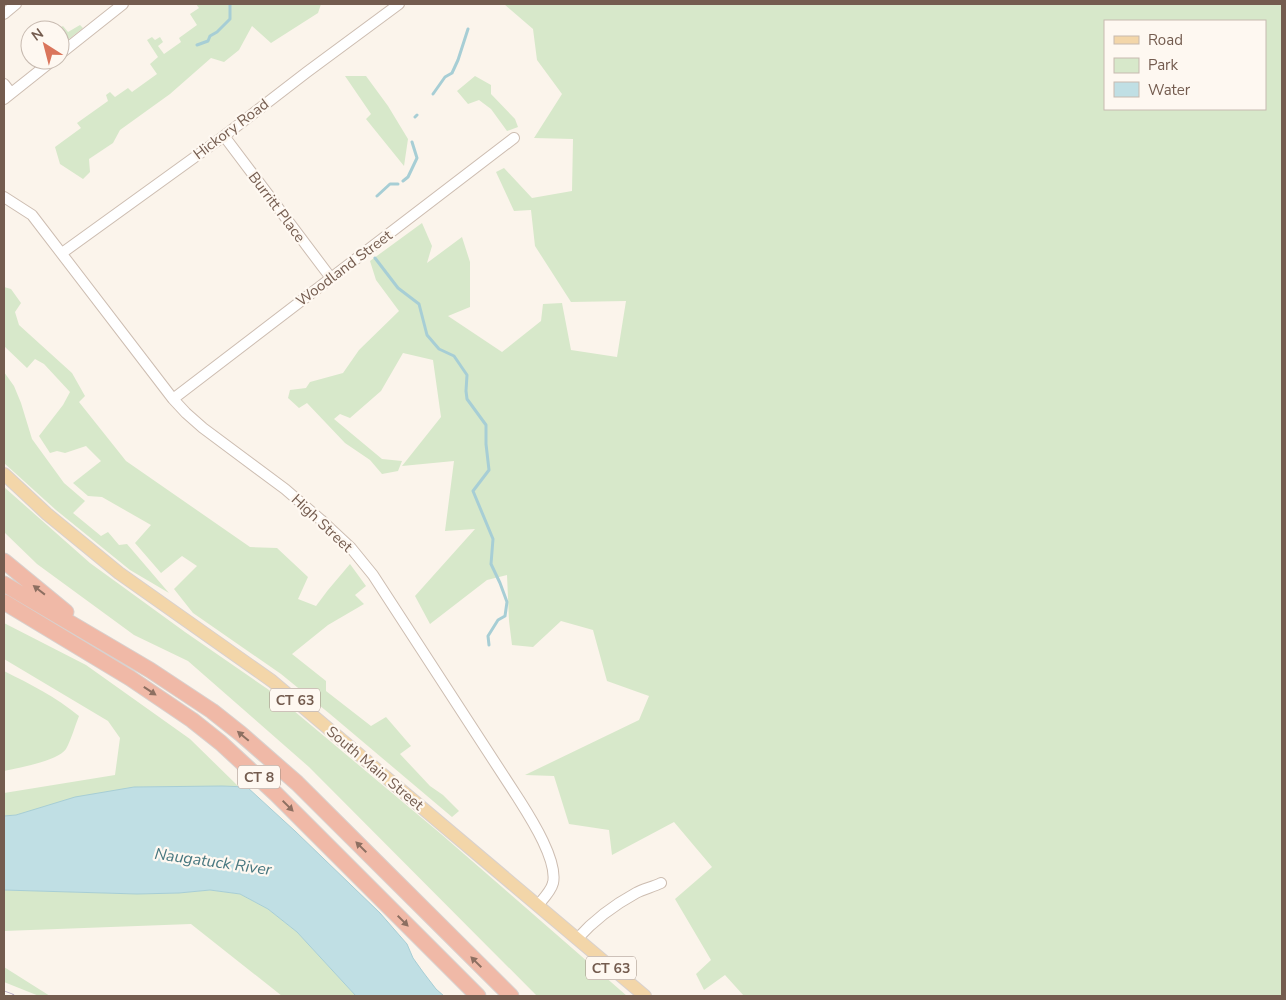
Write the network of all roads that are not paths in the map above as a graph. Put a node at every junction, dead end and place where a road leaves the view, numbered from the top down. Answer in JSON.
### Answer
{"nodes":[{"id":1,"x":16,"y":4,"type":"edge"},
{"id":2,"x":123,"y":4,"type":"edge"},
{"id":3,"x":398,"y":4,"type":"edge"},
{"id":4,"x":4,"y":14,"type":"edge"},
{"id":5,"x":70,"y":46,"type":"edge"},
{"id":6,"x":40,"y":70,"type":"edge"},
{"id":7,"x":4,"y":84,"type":"edge"},
{"id":8,"x":8,"y":96,"type":"edge"},
{"id":9,"x":224,"y":136,"type":"junction"},
{"id":10,"x":514,"y":138,"type":"dead end"},
{"id":11,"x":4,"y":197,"type":"edge"},
{"id":12,"x":62,"y":253,"type":"junction"},
{"id":13,"x":331,"y":278,"type":"junction"},
{"id":14,"x":173,"y":399,"type":"junction"},
{"id":15,"x":4,"y":474,"type":"edge"},
{"id":16,"x":4,"y":561,"type":"edge"},
{"id":17,"x":4,"y":584,"type":"edge"},
{"id":18,"x":4,"y":602,"type":"edge"},
{"id":19,"x":4,"y":614,"type":"edge"},
{"id":20,"x":104,"y":643,"type":"junction"},
{"id":21,"x":130,"y":678,"type":"junction"},
{"id":22,"x":661,"y":883,"type":"dead end"},
{"id":23,"x":538,"y":905,"type":"junction"},
{"id":24,"x":577,"y":939,"type":"junction"},
{"id":25,"x":478,"y":996,"type":"edge"},
{"id":26,"x":511,"y":996,"type":"edge"},
{"id":27,"x":645,"y":996,"type":"edge"}],
"edges":[{"from":1,"to":4,"type":"street"},
{"from":2,"to":5,"type":"street"},
{"from":3,"to":9,"type":"street","name":"Hickory Road"},
{"from":6,"to":8,"type":"street"},
{"from":7,"to":8,"type":"street"},
{"from":9,"to":12,"type":"street","name":"Hickory Road"},
{"from":9,"to":13,"type":"street","name":"Burritt Place"},
{"from":10,"to":13,"type":"street","name":"Woodland Street"},
{"from":11,"to":12,"type":"street","name":"High Street"},
{"from":12,"to":14,"type":"street","name":"High Street"},
{"from":13,"to":14,"type":"street","name":"Woodland Street"},
{"from":14,"to":23,"type":"street","name":"High Street"},
{"from":15,"to":23,"type":"main road","name":"South Main Street","number":"CT 63"},
{"from":20,"to":16,"type":"highway","one_way":true},
{"from":17,"to":20,"type":"highway","number":"CT 8"},
{"from":18,"to":21,"type":"highway","number":"CT 8"},
{"from":19,"to":21,"type":"highway"},
{"from":26,"to":20,"type":"highway","number":"CT 8","one_way":true},
{"from":21,"to":25,"type":"highway","number":"CT 8","one_way":true},
{"from":22,"to":24,"type":"street"},
{"from":23,"to":24,"type":"main road","name":"South Main Street","number":"CT 63"},
{"from":24,"to":27,"type":"main road","number":"CT 63"}]}
